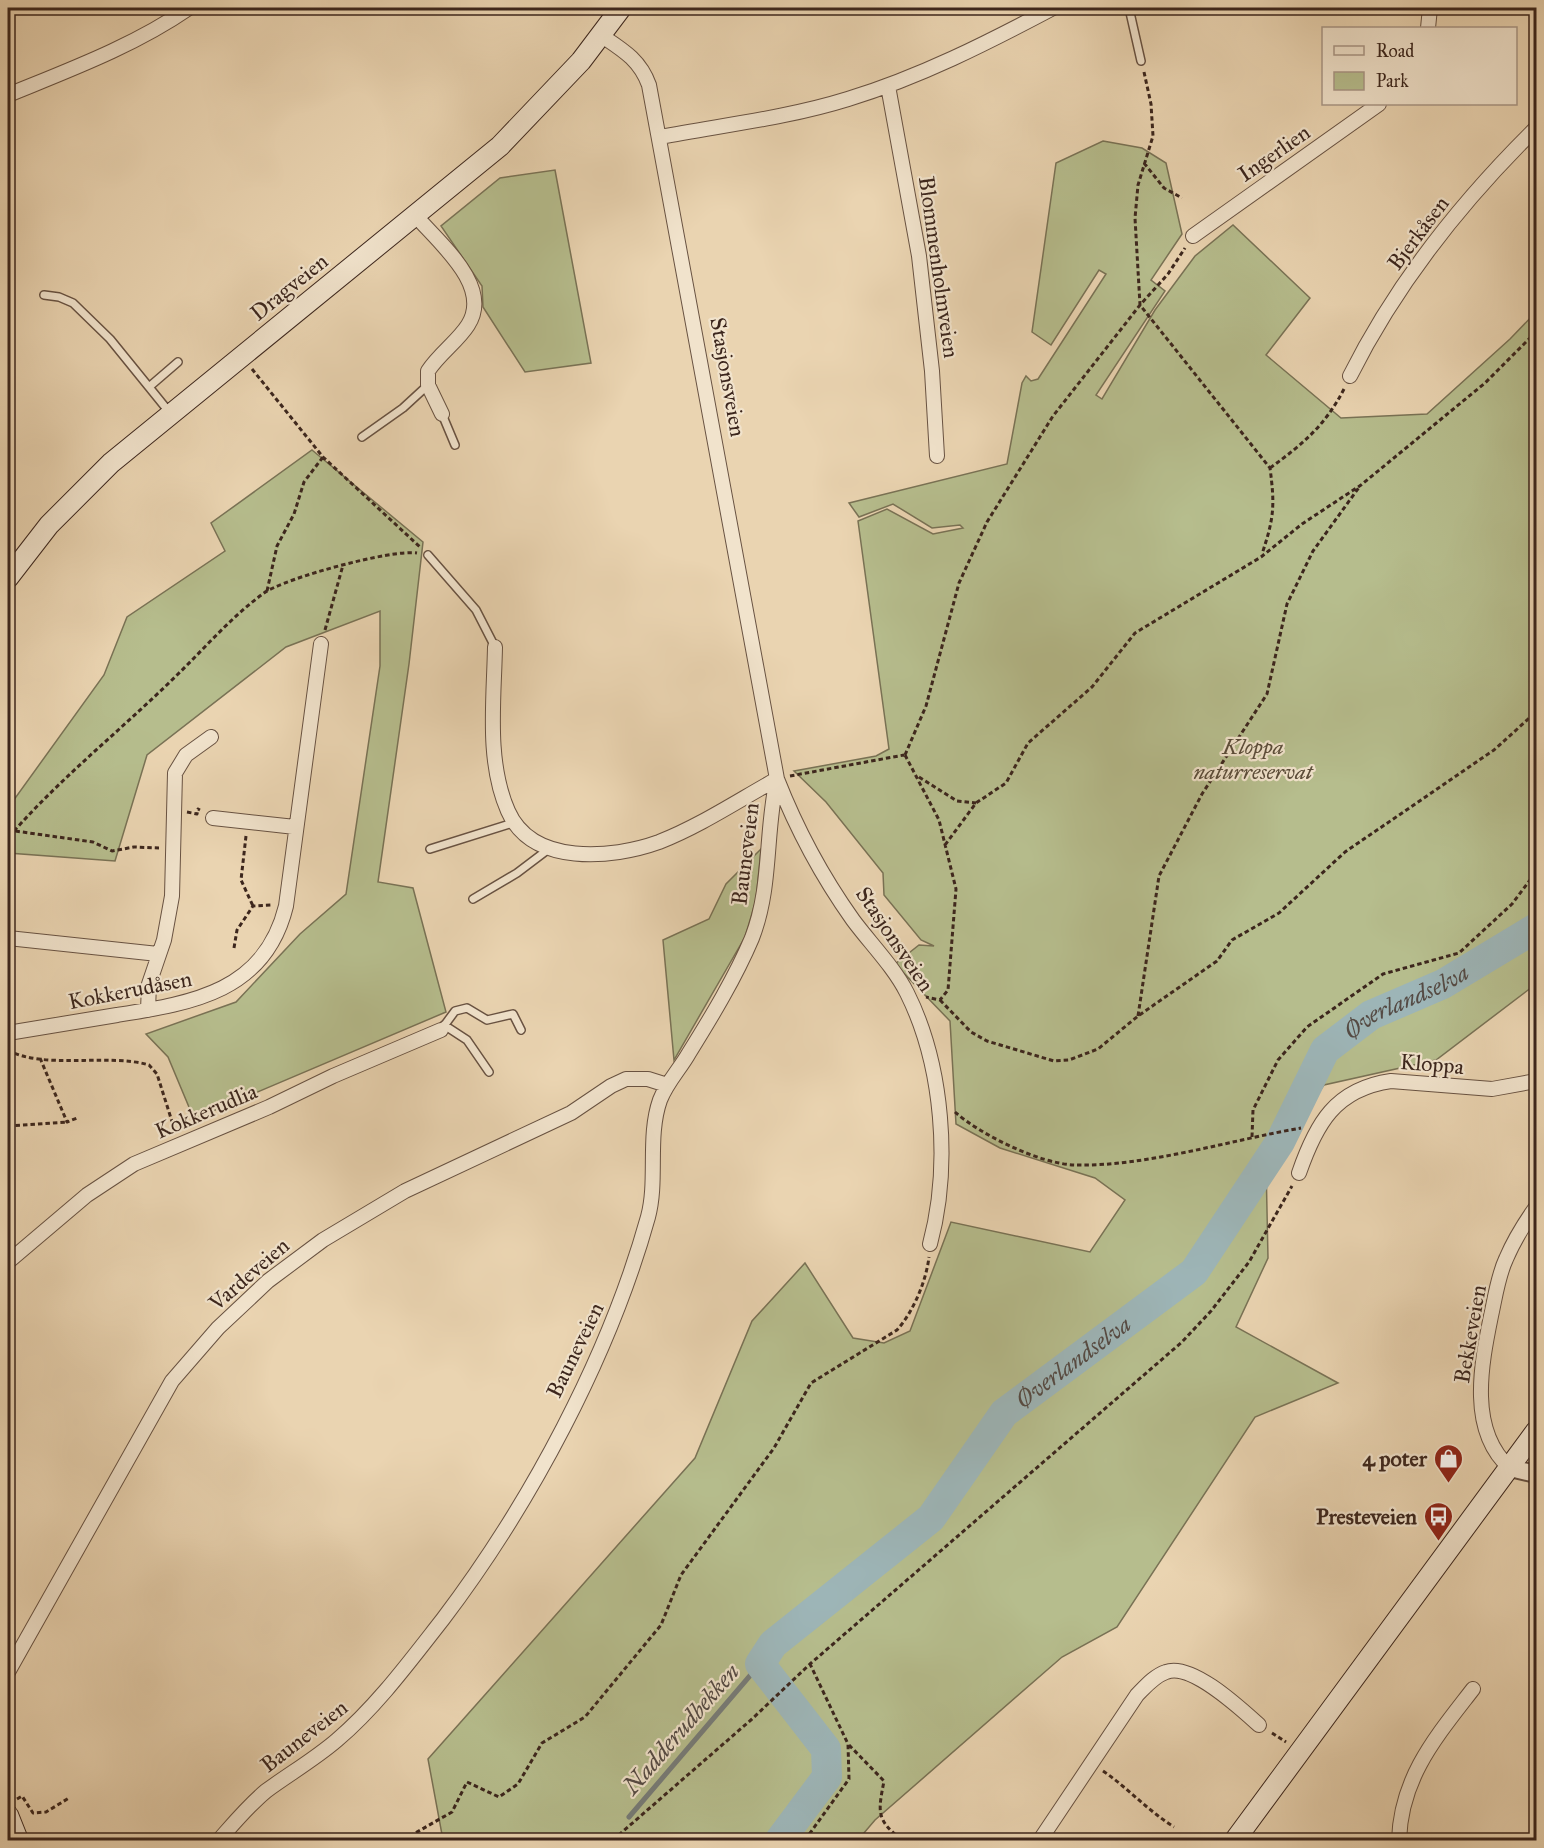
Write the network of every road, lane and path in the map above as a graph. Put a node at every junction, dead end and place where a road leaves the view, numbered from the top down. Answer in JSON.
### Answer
{"nodes":[{"id":1,"x":189,"y":8,"type":"edge"},
{"id":2,"x":621,"y":8,"type":"edge"},
{"id":3,"x":1053,"y":8,"type":"edge"},
{"id":4,"x":1129,"y":8,"type":"edge"},
{"id":5,"x":1430,"y":8,"type":"edge"},
{"id":6,"x":1428,"y":27,"type":"edge"},
{"id":7,"x":602,"y":36,"type":"junction"},
{"id":8,"x":1141,"y":61,"type":"joint"},
{"id":9,"x":888,"y":86,"type":"junction"},
{"id":10,"x":8,"y":95,"type":"edge"},
{"id":11,"x":1378,"y":105,"type":"edge"},
{"id":12,"x":1536,"y":128,"type":"edge"},
{"id":13,"x":660,"y":136,"type":"junction"},
{"id":14,"x":1144,"y":163,"type":"junction"},
{"id":15,"x":1182,"y":198,"type":"dead end"},
{"id":16,"x":415,"y":215,"type":"junction"},
{"id":17,"x":1193,"y":236,"type":"joint"},
{"id":18,"x":44,"y":295,"type":"dead end"},
{"id":19,"x":1140,"y":305,"type":"junction"},
{"id":20,"x":1536,"y":332,"type":"edge"},
{"id":21,"x":242,"y":356,"type":"junction"},
{"id":22,"x":178,"y":362,"type":"dead end"},
{"id":23,"x":1350,"y":376,"type":"joint"},
{"id":24,"x":428,"y":385,"type":"junction"},
{"id":25,"x":149,"y":387,"type":"junction"},
{"id":26,"x":170,"y":413,"type":"junction"},
{"id":27,"x":442,"y":414,"type":"joint"},
{"id":28,"x":362,"y":437,"type":"dead end"},
{"id":29,"x":455,"y":445,"type":"dead end"},
{"id":30,"x":937,"y":456,"type":"dead end"},
{"id":31,"x":324,"y":457,"type":"junction"},
{"id":32,"x":1270,"y":468,"type":"junction"},
{"id":33,"x":1361,"y":485,"type":"junction"},
{"id":34,"x":428,"y":555,"type":"junction"},
{"id":35,"x":1261,"y":557,"type":"junction"},
{"id":36,"x":343,"y":565,"type":"junction"},
{"id":37,"x":8,"y":578,"type":"edge"},
{"id":38,"x":267,"y":591,"type":"junction"},
{"id":39,"x":321,"y":644,"type":"joint"},
{"id":40,"x":495,"y":647,"type":"joint"},
{"id":41,"x":1536,"y":712,"type":"edge"},
{"id":42,"x":211,"y":737,"type":"dead end"},
{"id":43,"x":905,"y":755,"type":"junction"},
{"id":44,"x":917,"y":776,"type":"junction"},
{"id":45,"x":777,"y":779,"type":"junction"},
{"id":46,"x":976,"y":803,"type":"junction"},
{"id":47,"x":213,"y":818,"type":"dead end"},
{"id":48,"x":248,"y":822,"type":"junction"},
{"id":49,"x":516,"y":822,"type":"junction"},
{"id":50,"x":296,"y":827,"type":"junction"},
{"id":51,"x":8,"y":830,"type":"edge"},
{"id":52,"x":14,"y":831,"type":"junction"},
{"id":53,"x":945,"y":845,"type":"junction"},
{"id":54,"x":550,"y":848,"type":"junction"},
{"id":55,"x":173,"y":849,"type":"junction"},
{"id":56,"x":430,"y":849,"type":"dead end"},
{"id":57,"x":1536,"y":872,"type":"edge"},
{"id":58,"x":473,"y":899,"type":"dead end"},
{"id":59,"x":253,"y":906,"type":"junction"},
{"id":60,"x":286,"y":906,"type":"junction"},
{"id":61,"x":8,"y":938,"type":"edge"},
{"id":62,"x":234,"y":948,"type":"dead end"},
{"id":63,"x":158,"y":954,"type":"junction"},
{"id":64,"x":907,"y":991,"type":"junction"},
{"id":65,"x":940,"y":1000,"type":"junction"},
{"id":66,"x":148,"y":1010,"type":"junction"},
{"id":67,"x":1138,"y":1016,"type":"junction"},
{"id":68,"x":442,"y":1027,"type":"junction"},
{"id":69,"x":521,"y":1030,"type":"dead end"},
{"id":70,"x":8,"y":1033,"type":"edge"},
{"id":71,"x":8,"y":1050,"type":"edge"},
{"id":72,"x":40,"y":1058,"type":"junction"},
{"id":73,"x":489,"y":1072,"type":"dead end"},
{"id":74,"x":1536,"y":1081,"type":"edge"},
{"id":75,"x":666,"y":1085,"type":"junction"},
{"id":76,"x":938,"y":1097,"type":"junction"},
{"id":77,"x":77,"y":1118,"type":"dead end"},
{"id":78,"x":67,"y":1122,"type":"junction"},
{"id":79,"x":8,"y":1126,"type":"edge"},
{"id":80,"x":1306,"y":1127,"type":"dead end"},
{"id":81,"x":1252,"y":1137,"type":"junction"},
{"id":82,"x":180,"y":1144,"type":"junction"},
{"id":83,"x":1299,"y":1173,"type":"joint"},
{"id":84,"x":1536,"y":1208,"type":"edge"},
{"id":85,"x":930,"y":1244,"type":"joint"},
{"id":86,"x":9,"y":1258,"type":"edge"},
{"id":87,"x":1536,"y":1431,"type":"edge"},
{"id":88,"x":1510,"y":1468,"type":"junction"},
{"id":89,"x":1536,"y":1474,"type":"edge"},
{"id":90,"x":810,"y":1664,"type":"junction"},
{"id":91,"x":8,"y":1672,"type":"edge"},
{"id":92,"x":1473,"y":1689,"type":"dead end"},
{"id":93,"x":1259,"y":1725,"type":"joint"},
{"id":94,"x":848,"y":1744,"type":"junction"},
{"id":95,"x":1301,"y":1751,"type":"junction"},
{"id":96,"x":1092,"y":1762,"type":"junction"},
{"id":97,"x":69,"y":1798,"type":"dead end"},
{"id":98,"x":11,"y":1807,"type":"edge"},
{"id":99,"x":1174,"y":1827,"type":"dead end"},
{"id":100,"x":18,"y":1840,"type":"edge"},
{"id":101,"x":219,"y":1840,"type":"edge"},
{"id":102,"x":403,"y":1840,"type":"edge"},
{"id":103,"x":612,"y":1840,"type":"edge"},
{"id":104,"x":805,"y":1840,"type":"edge"},
{"id":105,"x":902,"y":1840,"type":"edge"},
{"id":106,"x":1040,"y":1840,"type":"edge"},
{"id":107,"x":1235,"y":1840,"type":"edge"},
{"id":108,"x":1399,"y":1840,"type":"edge"}],
"edges":[{"from":1,"to":10,"type":"street"},
{"from":2,"to":7,"type":"main road"},
{"from":3,"to":9,"type":"street"},
{"from":4,"to":8,"type":"lane"},
{"from":5,"to":6,"type":"street"},
{"from":7,"to":13,"type":"street","name":"Stasjonsveien"},
{"from":7,"to":16,"type":"main road","name":"Dragveien"},
{"from":8,"to":14,"type":"path"},
{"from":9,"to":13,"type":"street"},
{"from":9,"to":30,"type":"street","name":"Blommenholmveien"},
{"from":11,"to":17,"type":"street","name":"Ingerlien"},
{"from":12,"to":23,"type":"street","name":"Bjerkåsen"},
{"from":13,"to":45,"type":"street","name":"Stasjonsveien"},
{"from":14,"to":15,"type":"path"},
{"from":14,"to":19,"type":"path"},
{"from":16,"to":21,"type":"main road","name":"Dragveien"},
{"from":16,"to":24,"type":"street"},
{"from":17,"to":19,"type":"path"},
{"from":18,"to":25,"type":"lane"},
{"from":19,"to":32,"type":"path"},
{"from":19,"to":43,"type":"path"},
{"from":20,"to":33,"type":"path"},
{"from":21,"to":26,"type":"main road","name":"Dragveien"},
{"from":21,"to":31,"type":"path"},
{"from":22,"to":25,"type":"lane"},
{"from":23,"to":32,"type":"path"},
{"from":24,"to":27,"type":"street"},
{"from":24,"to":28,"type":"lane"},
{"from":25,"to":26,"type":"lane"},
{"from":26,"to":37,"type":"main road","name":"Dragveien"},
{"from":27,"to":29,"type":"lane"},
{"from":31,"to":34,"type":"path"},
{"from":31,"to":38,"type":"path"},
{"from":32,"to":35,"type":"path"},
{"from":33,"to":35,"type":"path"},
{"from":33,"to":67,"type":"path"},
{"from":34,"to":36,"type":"path"},
{"from":34,"to":40,"type":"lane"},
{"from":35,"to":46,"type":"path"},
{"from":36,"to":38,"type":"path"},
{"from":36,"to":39,"type":"path"},
{"from":38,"to":52,"type":"path"},
{"from":39,"to":50,"type":"street","name":"Kokkerudåsen"},
{"from":40,"to":49,"type":"street"},
{"from":41,"to":67,"type":"path"},
{"from":42,"to":55,"type":"street"},
{"from":43,"to":44,"type":"path"},
{"from":43,"to":45,"type":"path"},
{"from":44,"to":46,"type":"path"},
{"from":44,"to":53,"type":"path"},
{"from":45,"to":54,"type":"street"},
{"from":45,"to":64,"type":"street","name":"Stasjonsveien"},
{"from":45,"to":75,"type":"street","name":"Bauneveien"},
{"from":46,"to":53,"type":"path"},
{"from":47,"to":48,"type":"street"},
{"from":48,"to":50,"type":"street"},
{"from":48,"to":59,"type":"path"},
{"from":49,"to":54,"type":"street"},
{"from":49,"to":56,"type":"lane"},
{"from":50,"to":60,"type":"street","name":"Kokkerudåsen"},
{"from":51,"to":52,"type":"path"},
{"from":52,"to":55,"type":"path"},
{"from":53,"to":65,"type":"path"},
{"from":54,"to":58,"type":"lane"},
{"from":55,"to":63,"type":"street"},
{"from":57,"to":81,"type":"path"},
{"from":59,"to":60,"type":"path"},
{"from":59,"to":62,"type":"path"},
{"from":60,"to":66,"type":"street","name":"Kokkerudåsen"},
{"from":61,"to":63,"type":"street"},
{"from":63,"to":66,"type":"street"},
{"from":64,"to":65,"type":"path"},
{"from":64,"to":76,"type":"street","name":"Stasjonsveien"},
{"from":65,"to":67,"type":"path"},
{"from":66,"to":70,"type":"street","name":"Kokkerudåsen"},
{"from":68,"to":69,"type":"lane"},
{"from":68,"to":73,"type":"lane"},
{"from":68,"to":82,"type":"street","name":"Kokkerudlia"},
{"from":71,"to":72,"type":"path"},
{"from":72,"to":78,"type":"path"},
{"from":72,"to":82,"type":"path"},
{"from":74,"to":83,"type":"street","name":"Kloppa"},
{"from":75,"to":91,"type":"street","name":"Vardeveien"},
{"from":75,"to":101,"type":"street","name":"Bauneveien"},
{"from":76,"to":81,"type":"path"},
{"from":76,"to":85,"type":"street","name":"Stasjonsveien"},
{"from":77,"to":78,"type":"path"},
{"from":78,"to":79,"type":"path"},
{"from":80,"to":81,"type":"path"},
{"from":82,"to":86,"type":"street","name":"Kokkerudlia"},
{"from":83,"to":90,"type":"path"},
{"from":84,"to":88,"type":"street","name":"Bekkeveien"},
{"from":85,"to":102,"type":"path"},
{"from":87,"to":88,"type":"main road"},
{"from":88,"to":89,"type":"street"},
{"from":88,"to":95,"type":"main road"},
{"from":90,"to":94,"type":"path"},
{"from":90,"to":103,"type":"path"},
{"from":92,"to":108,"type":"street"},
{"from":93,"to":95,"type":"path"},
{"from":93,"to":96,"type":"street"},
{"from":94,"to":104,"type":"path"},
{"from":94,"to":105,"type":"path"},
{"from":95,"to":107,"type":"main road"},
{"from":96,"to":99,"type":"path"},
{"from":96,"to":106,"type":"street"},
{"from":97,"to":98,"type":"path"},
{"from":98,"to":100,"type":"main road"}]}
